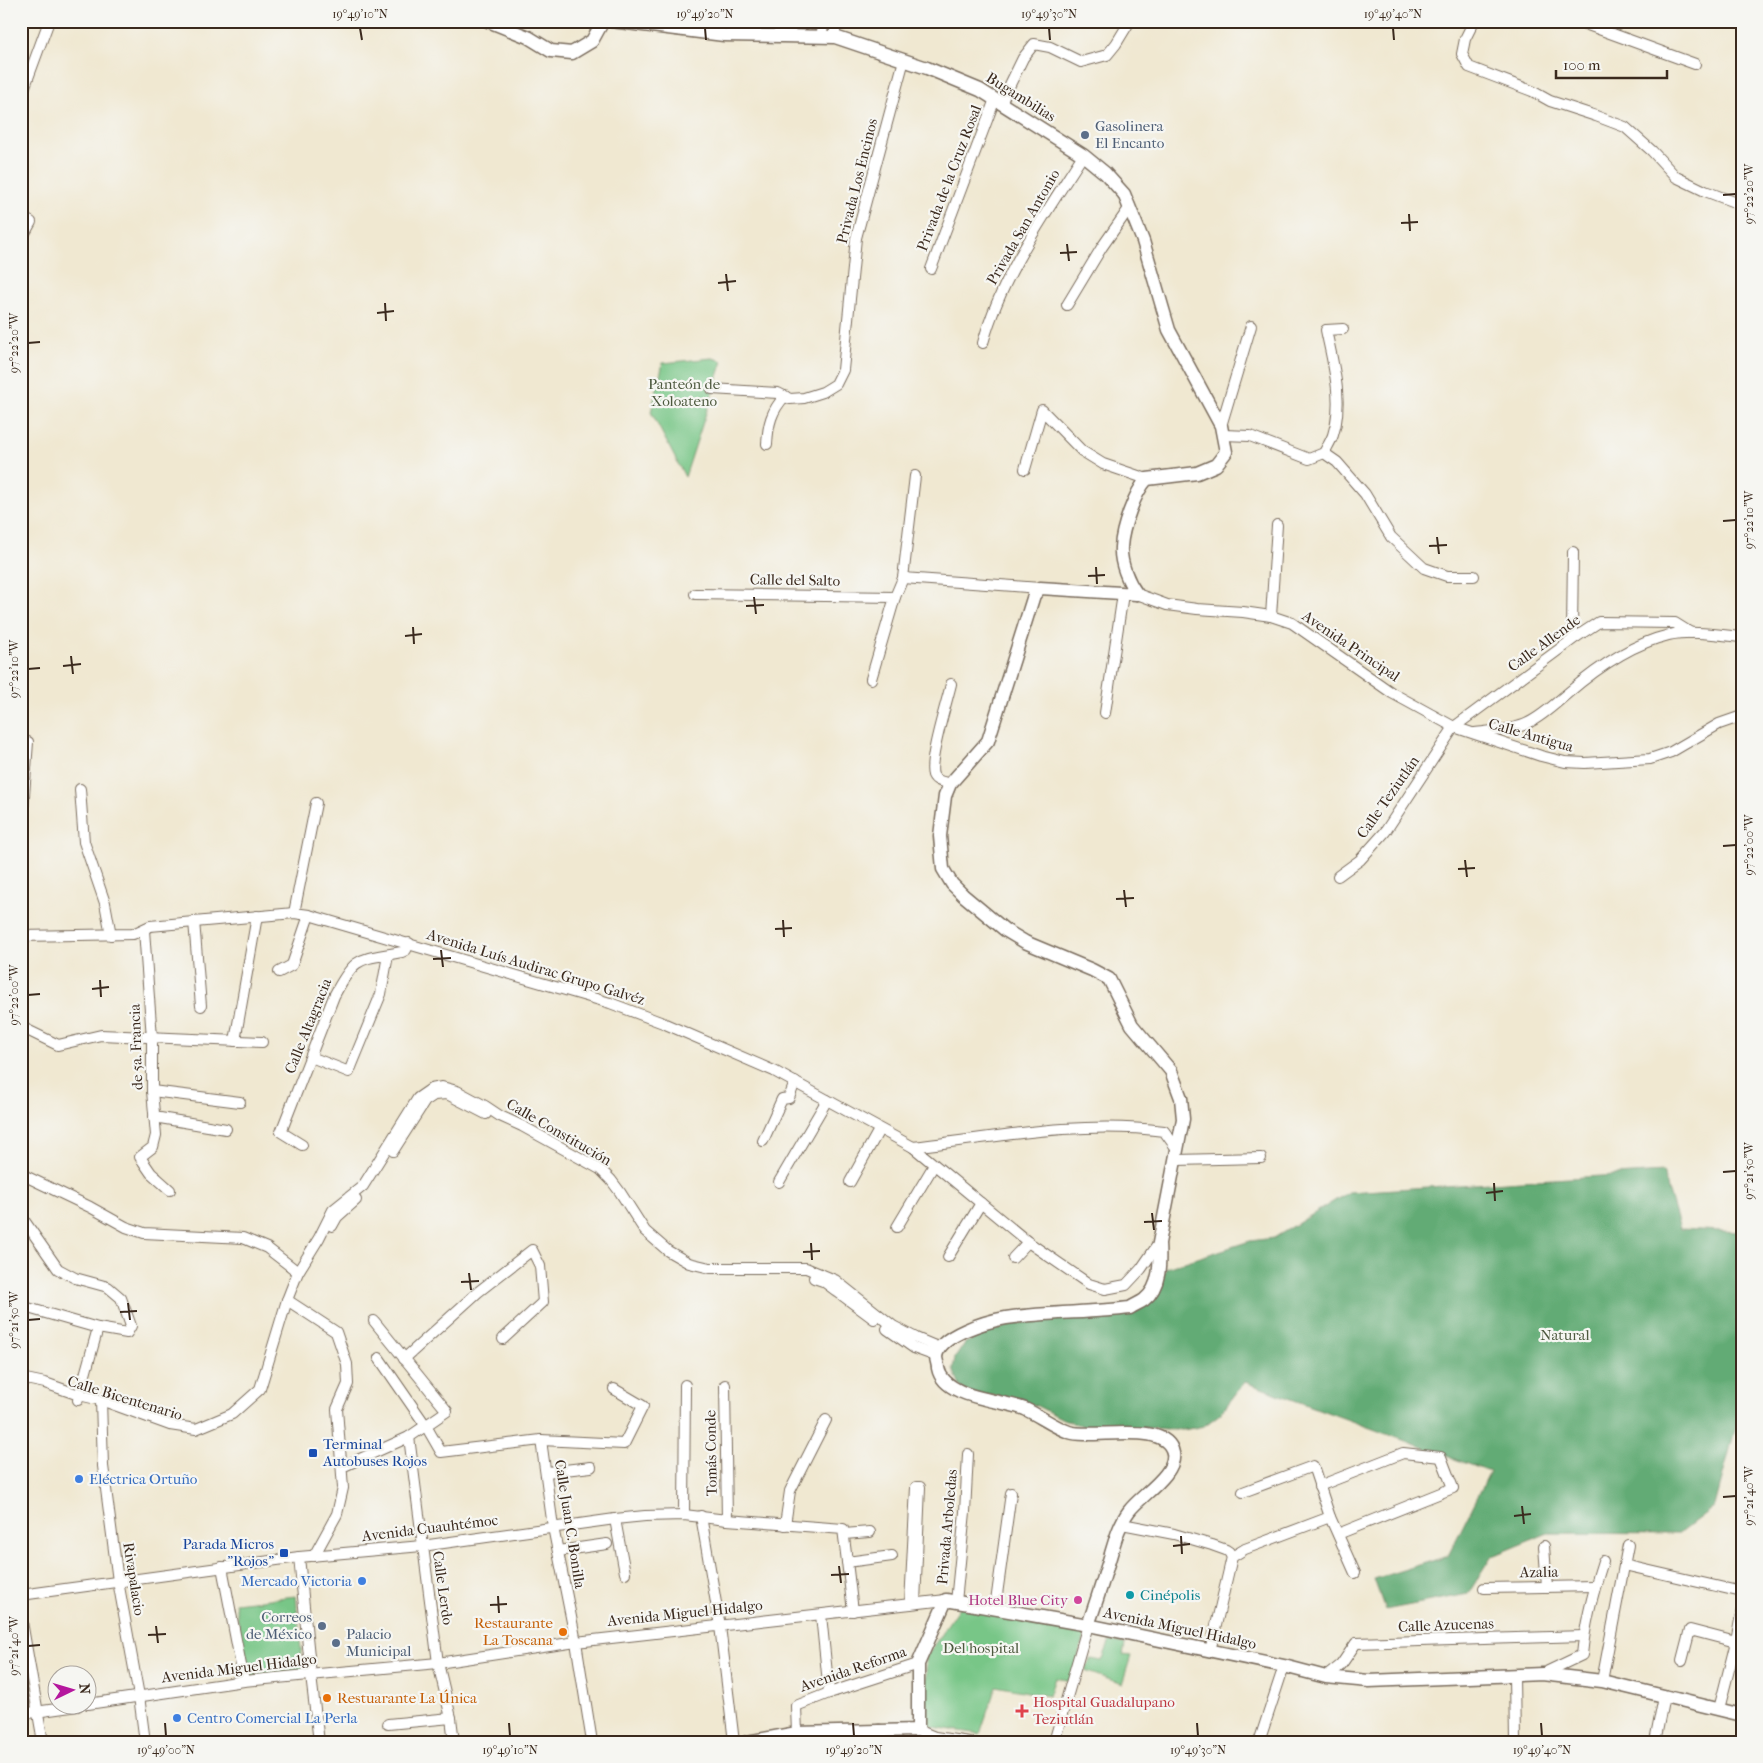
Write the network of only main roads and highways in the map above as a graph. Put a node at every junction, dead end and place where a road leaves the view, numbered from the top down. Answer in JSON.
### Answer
{"nodes":[{"id":1,"x":488,"y":21,"type":"edge"},
{"id":2,"x":602,"y":21,"type":"edge"},
{"id":3,"x":611,"y":21,"type":"edge"},
{"id":4,"x":951,"y":1601,"type":"joint"},
{"id":5,"x":1088,"y":1625,"type":"junction"},
{"id":6,"x":1742,"y":1715,"type":"edge"},
{"id":7,"x":881,"y":1737,"type":"edge"},
{"id":8,"x":748,"y":1742,"type":"edge"}],
"edges":[{"from":1,"to":2,"type":"main road"},
{"from":3,"to":5,"type":"main road","name":"Bugambilias"},
{"from":4,"to":5,"type":"main road","name":"Avenida Miguel Hidalgo"},
{"from":4,"to":7,"type":"main road","name":"Avenida Reforma"},
{"from":5,"to":6,"type":"main road","name":"Avenida Miguel Hidalgo"},
{"from":7,"to":8,"type":"main road"}]}
